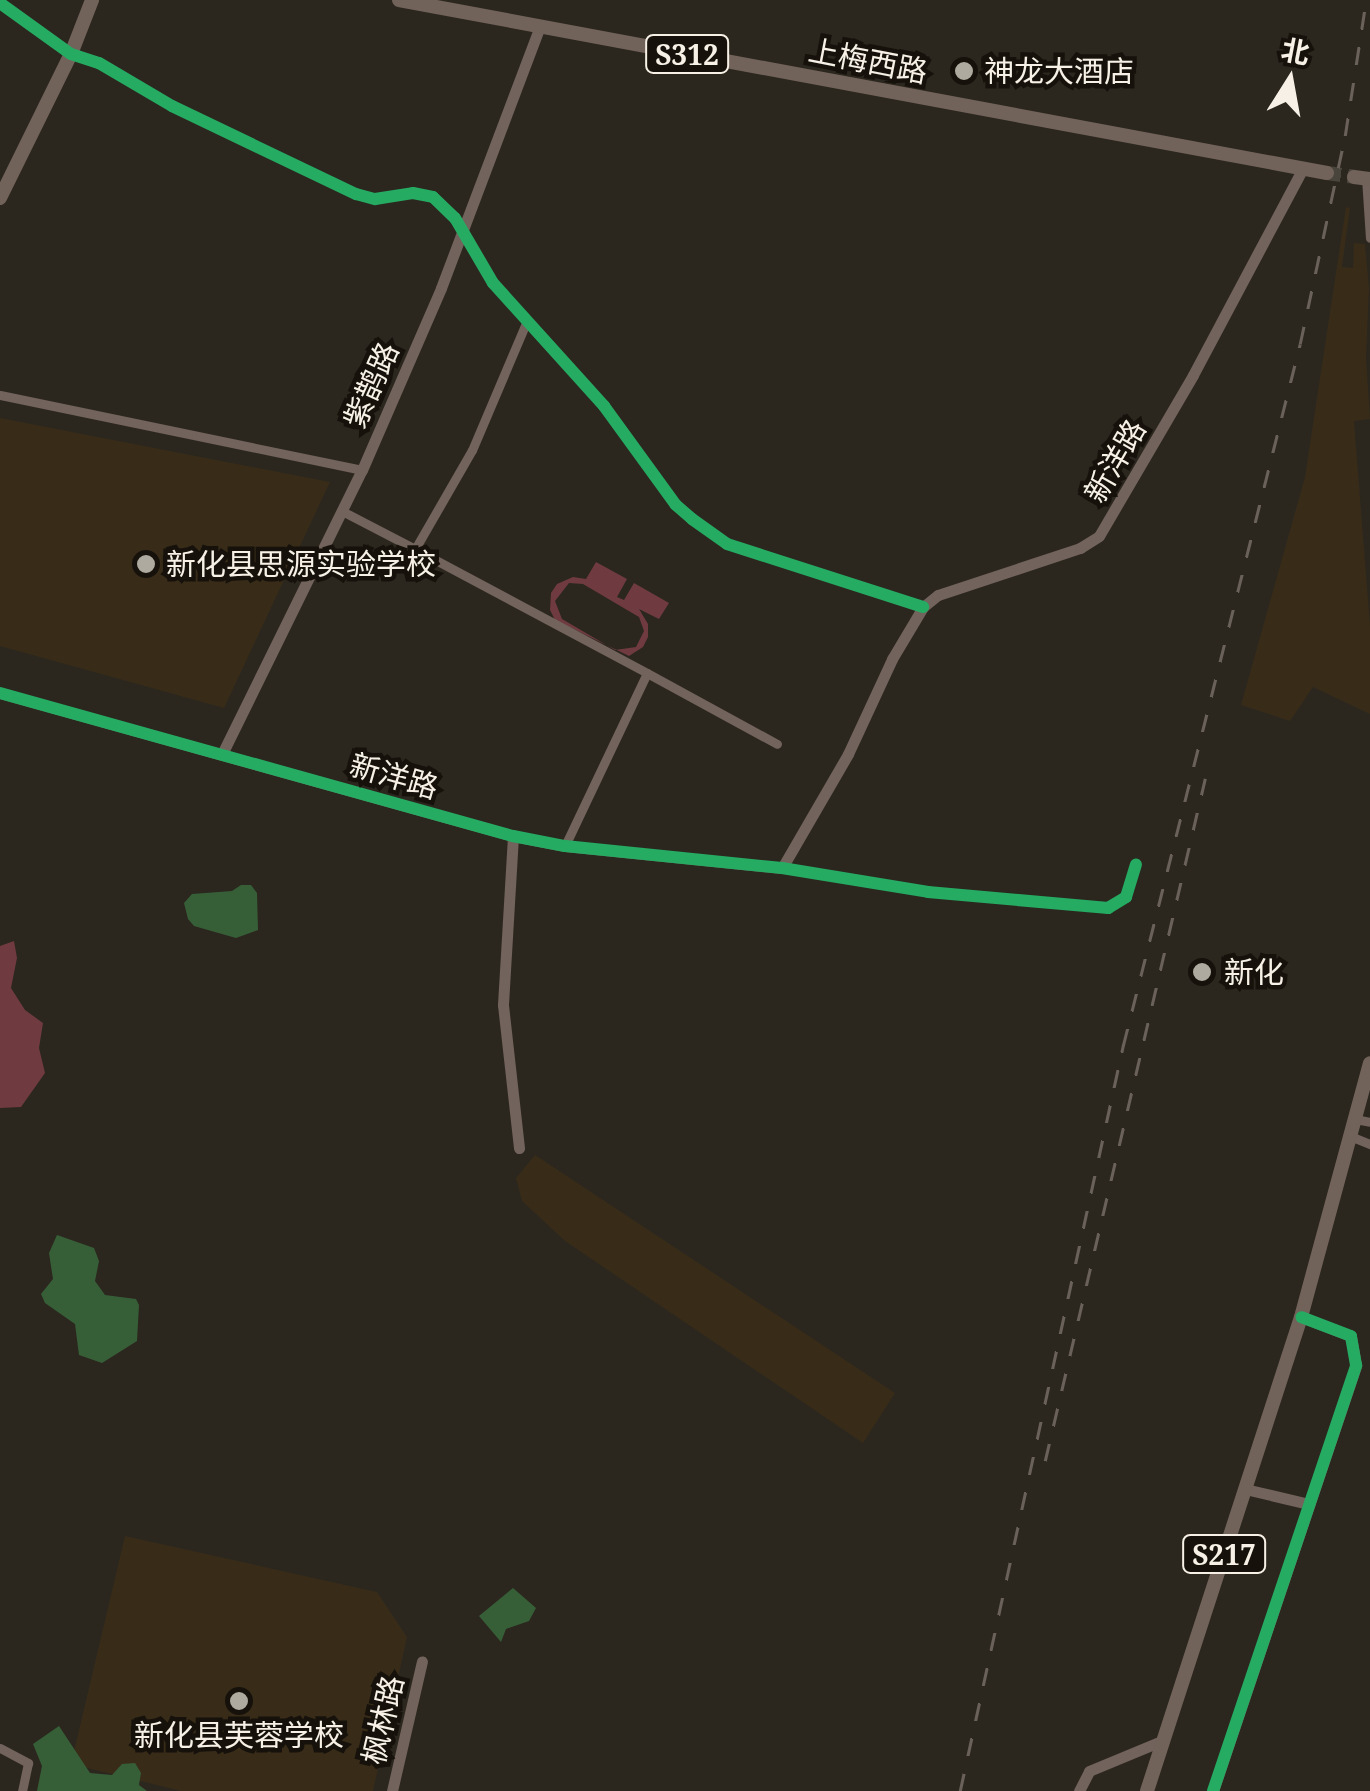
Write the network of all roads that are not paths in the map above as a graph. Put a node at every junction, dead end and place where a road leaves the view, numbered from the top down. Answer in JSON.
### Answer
{"nodes":[{"id":1,"x":92,"y":0,"type":"edge"},
{"id":2,"x":398,"y":0,"type":"edge"},
{"id":3,"x":0,"y":3,"type":"edge"},
{"id":4,"x":540,"y":26,"type":"junction"},
{"id":5,"x":71,"y":54,"type":"junction"},
{"id":6,"x":1302,"y":170,"type":"junction"},
{"id":7,"x":1327,"y":173,"type":"tunnel mouth"},
{"id":8,"x":1365,"y":178,"type":"edge"},
{"id":9,"x":0,"y":198,"type":"edge"},
{"id":10,"x":463,"y":230,"type":"junction"},
{"id":11,"x":1370,"y":238,"type":"edge"},
{"id":12,"x":526,"y":323,"type":"junction"},
{"id":13,"x":0,"y":395,"type":"edge"},
{"id":14,"x":362,"y":470,"type":"junction"},
{"id":15,"x":342,"y":511,"type":"junction"},
{"id":16,"x":416,"y":549,"type":"junction"},
{"id":17,"x":923,"y":607,"type":"junction"},
{"id":18,"x":647,"y":674,"type":"junction"},
{"id":19,"x":0,"y":693,"type":"edge"},
{"id":20,"x":777,"y":744,"type":"dead end"},
{"id":21,"x":222,"y":754,"type":"junction"},
{"id":22,"x":513,"y":836,"type":"junction"},
{"id":23,"x":565,"y":846,"type":"junction"},
{"id":24,"x":1136,"y":865,"type":"dead end"},
{"id":25,"x":782,"y":868,"type":"junction"},
{"id":26,"x":1370,"y":1063,"type":"edge"},
{"id":27,"x":1362,"y":1120,"type":"edge"},
{"id":28,"x":1350,"y":1136,"type":"junction"},
{"id":29,"x":1370,"y":1144,"type":"edge"},
{"id":30,"x":519,"y":1148,"type":"dead end"},
{"id":31,"x":1301,"y":1317,"type":"junction"},
{"id":32,"x":1245,"y":1489,"type":"junction"},
{"id":33,"x":1309,"y":1504,"type":"junction"},
{"id":34,"x":422,"y":1661,"type":"dead end"},
{"id":35,"x":1164,"y":1740,"type":"junction"},
{"id":36,"x":0,"y":1748,"type":"edge"},
{"id":37,"x":22,"y":1791,"type":"edge"},
{"id":38,"x":392,"y":1791,"type":"edge"},
{"id":39,"x":1080,"y":1791,"type":"edge"},
{"id":40,"x":1147,"y":1791,"type":"edge"},
{"id":41,"x":1213,"y":1791,"type":"edge"}],
"edges":[{"from":1,"to":5,"type":"main road"},
{"from":2,"to":4,"type":"main road","name":"上梅西路","number":"S312"},
{"from":3,"to":5,"type":"street"},
{"from":4,"to":6,"type":"main road","name":"上梅西路","number":"S312"},
{"from":4,"to":10,"type":"street","name":"紫鹊路"},
{"from":5,"to":9,"type":"main road"},
{"from":5,"to":10,"type":"street"},
{"from":6,"to":7,"type":"main road","name":"上梅西路","number":"S312"},
{"from":6,"to":17,"type":"street","name":"新洋路"},
{"from":8,"to":11,"type":"street"},
{"from":10,"to":12,"type":"street"},
{"from":10,"to":14,"type":"street","name":"紫鹊路"},
{"from":12,"to":16,"type":"street"},
{"from":12,"to":17,"type":"street"},
{"from":13,"to":14,"type":"street"},
{"from":14,"to":15,"type":"street","name":"紫鹊路"},
{"from":15,"to":16,"type":"street"},
{"from":15,"to":21,"type":"street","name":"紫鹊路"},
{"from":16,"to":18,"type":"street"},
{"from":17,"to":25,"type":"street"},
{"from":18,"to":20,"type":"street"},
{"from":18,"to":23,"type":"street"},
{"from":19,"to":21,"type":"street","name":"新洋路"},
{"from":21,"to":22,"type":"street","name":"新洋路"},
{"from":22,"to":23,"type":"street","name":"新洋路"},
{"from":22,"to":30,"type":"street"},
{"from":23,"to":25,"type":"street","name":"新洋路"},
{"from":24,"to":25,"type":"street"},
{"from":26,"to":27,"type":"main road","number":"S217"},
{"from":27,"to":28,"type":"main road","number":"S217"},
{"from":28,"to":29,"type":"street"},
{"from":28,"to":31,"type":"main road","number":"S217"},
{"from":31,"to":32,"type":"main road","number":"S217"},
{"from":31,"to":33,"type":"street"},
{"from":32,"to":33,"type":"street"},
{"from":32,"to":35,"type":"main road","number":"S217"},
{"from":33,"to":41,"type":"street"},
{"from":34,"to":38,"type":"street","name":"枫林路"},
{"from":35,"to":39,"type":"street"},
{"from":35,"to":40,"type":"main road","number":"S217"},
{"from":36,"to":37,"type":"street"}]}
